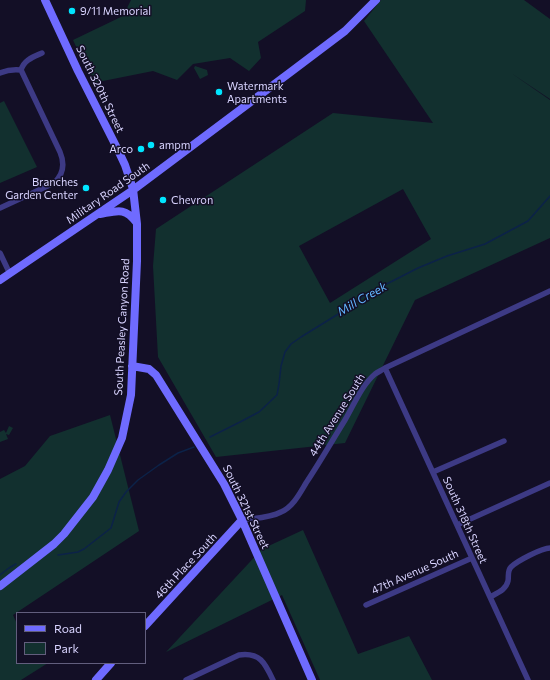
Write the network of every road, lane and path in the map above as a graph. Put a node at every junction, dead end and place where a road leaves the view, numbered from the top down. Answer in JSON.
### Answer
{"nodes":[{"id":1,"x":45,"y":0,"type":"edge"},
{"id":2,"x":376,"y":0,"type":"edge"},
{"id":3,"x":42,"y":54,"type":"dead end"},
{"id":4,"x":21,"y":70,"type":"junction"},
{"id":5,"x":0,"y":73,"type":"edge"},
{"id":6,"x":133,"y":190,"type":"junction"},
{"id":7,"x":0,"y":208,"type":"edge"},
{"id":8,"x":96,"y":215,"type":"junction"},
{"id":9,"x":136,"y":222,"type":"junction"},
{"id":10,"x":0,"y":253,"type":"edge"},
{"id":11,"x":10,"y":274,"type":"junction"},
{"id":12,"x":0,"y":280,"type":"edge"},
{"id":13,"x":550,"y":290,"type":"edge"},
{"id":14,"x":132,"y":366,"type":"junction"},
{"id":15,"x":385,"y":368,"type":"junction"},
{"id":16,"x":504,"y":441,"type":"dead end"},
{"id":17,"x":432,"y":472,"type":"junction"},
{"id":18,"x":550,"y":483,"type":"edge"},
{"id":19,"x":242,"y":520,"type":"junction"},
{"id":20,"x":457,"y":525,"type":"junction"},
{"id":21,"x":550,"y":548,"type":"edge"},
{"id":22,"x":472,"y":558,"type":"junction"},
{"id":23,"x":0,"y":586,"type":"edge"},
{"id":24,"x":490,"y":597,"type":"junction"},
{"id":25,"x":366,"y":605,"type":"dead end"},
{"id":26,"x":146,"y":625,"type":"edge"},
{"id":27,"x":110,"y":664,"type":"edge"},
{"id":28,"x":96,"y":680,"type":"edge"},
{"id":29,"x":186,"y":680,"type":"edge"},
{"id":30,"x":273,"y":680,"type":"edge"},
{"id":31,"x":312,"y":680,"type":"edge"},
{"id":32,"x":528,"y":680,"type":"edge"}],
"edges":[{"from":1,"to":6,"type":"main road","name":"South 320th Street"},
{"from":2,"to":6,"type":"main road","name":"Military Road South"},
{"from":3,"to":4,"type":"street"},
{"from":4,"to":5,"type":"street"},
{"from":4,"to":7,"type":"street"},
{"from":6,"to":8,"type":"main road","name":"Military Road South"},
{"from":6,"to":9,"type":"main road","name":"South Peasley Canyon Road"},
{"from":8,"to":9,"type":"main road"},
{"from":8,"to":11,"type":"main road","name":"Military Road South"},
{"from":9,"to":14,"type":"main road","name":"South Peasley Canyon Road"},
{"from":10,"to":11,"type":"street"},
{"from":11,"to":12,"type":"main road","name":"Military Road South"},
{"from":13,"to":15,"type":"street","name":"44th Avenue South"},
{"from":14,"to":19,"type":"main road","name":"South 321st Street"},
{"from":14,"to":23,"type":"main road","name":"South Peasley Canyon Road"},
{"from":15,"to":17,"type":"street","name":"South 318th Street"},
{"from":15,"to":19,"type":"street","name":"44th Avenue South"},
{"from":16,"to":17,"type":"street"},
{"from":17,"to":20,"type":"street","name":"South 318th Street"},
{"from":18,"to":20,"type":"street"},
{"from":19,"to":26,"type":"main road","name":"46th Place South"},
{"from":19,"to":31,"type":"main road","name":"South 321st Street"},
{"from":20,"to":22,"type":"street","name":"South 318th Street"},
{"from":21,"to":24,"type":"street"},
{"from":22,"to":24,"type":"street","name":"South 318th Street"},
{"from":22,"to":25,"type":"street","name":"47th Avenue South"},
{"from":24,"to":32,"type":"street","name":"South 318th Street"},
{"from":27,"to":28,"type":"main road"},
{"from":29,"to":30,"type":"street"}]}
